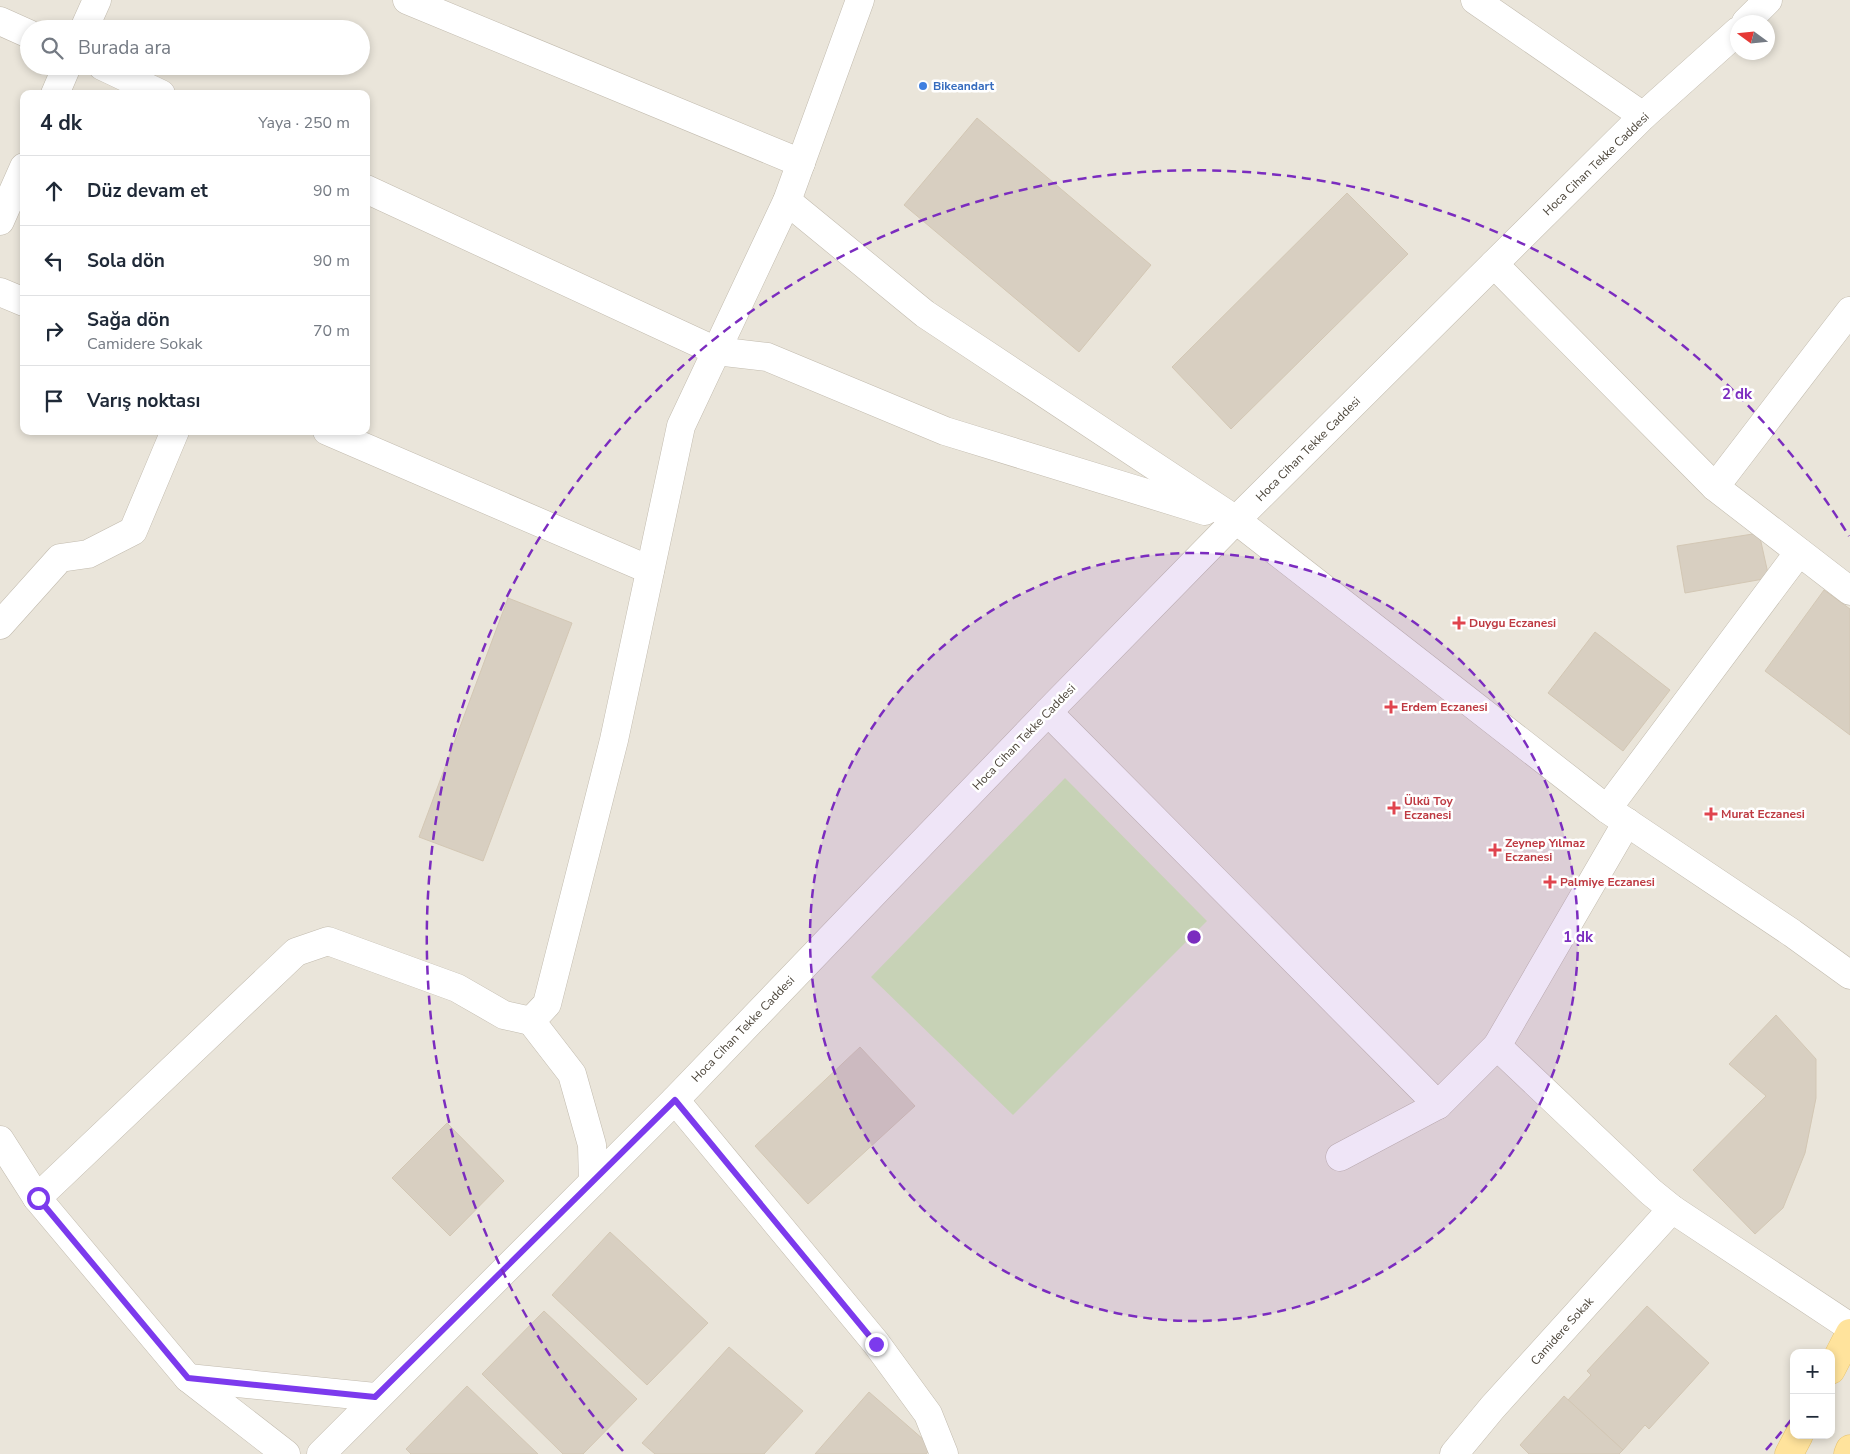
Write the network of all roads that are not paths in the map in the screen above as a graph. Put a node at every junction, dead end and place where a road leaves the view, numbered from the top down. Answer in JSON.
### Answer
{"nodes":[{"id":1,"x":96,"y":0,"type":"edge"},
{"id":2,"x":407,"y":0,"type":"edge"},
{"id":3,"x":860,"y":0,"type":"edge"},
{"id":4,"x":1475,"y":0,"type":"edge"},
{"id":5,"x":1768,"y":0,"type":"edge"},
{"id":6,"x":1753,"y":15,"type":"edge"},
{"id":7,"x":88,"y":20,"type":"edge"},
{"id":8,"x":0,"y":21,"type":"edge"},
{"id":9,"x":20,"y":30,"type":"edge"},
{"id":10,"x":1730,"y":38,"type":"edge"},
{"id":11,"x":63,"y":75,"type":"edge"},
{"id":12,"x":121,"y":75,"type":"edge"},
{"id":13,"x":57,"y":90,"type":"edge"},
{"id":14,"x":153,"y":90,"type":"edge"},
{"id":15,"x":1644,"y":116,"type":"junction"},
{"id":16,"x":801,"y":162,"type":"junction"},
{"id":17,"x":20,"y":175,"type":"edge"},
{"id":18,"x":370,"y":191,"type":"edge"},
{"id":19,"x":786,"y":201,"type":"junction"},
{"id":20,"x":0,"y":222,"type":"edge"},
{"id":21,"x":1494,"y":264,"type":"junction"},
{"id":22,"x":0,"y":292,"type":"edge"},
{"id":23,"x":20,"y":300,"type":"edge"},
{"id":24,"x":1850,"y":311,"type":"edge"},
{"id":25,"x":716,"y":351,"type":"junction"},
{"id":26,"x":173,"y":435,"type":"edge"},
{"id":27,"x":336,"y":435,"type":"edge"},
{"id":28,"x":1715,"y":487,"type":"junction"},
{"id":29,"x":1236,"y":520,"type":"junction"},
{"id":30,"x":1799,"y":552,"type":"junction"},
{"id":31,"x":650,"y":570,"type":"junction"},
{"id":32,"x":1850,"y":591,"type":"edge"},
{"id":33,"x":0,"y":625,"type":"edge"},
{"id":34,"x":1048,"y":712,"type":"junction"},
{"id":35,"x":1617,"y":816,"type":"junction"},
{"id":36,"x":1850,"y":975,"type":"edge"},
{"id":37,"x":531,"y":1020,"type":"junction"},
{"id":38,"x":1497,"y":1046,"type":"junction"},
{"id":39,"x":675,"y":1100,"type":"junction"},
{"id":40,"x":1438,"y":1105,"type":"junction"},
{"id":41,"x":0,"y":1140,"type":"edge"},
{"id":42,"x":1340,"y":1157,"type":"dead end"},
{"id":43,"x":593,"y":1182,"type":"junction"},
{"id":44,"x":38,"y":1198,"type":"junction"},
{"id":45,"x":1672,"y":1209,"type":"junction"},
{"id":46,"x":1850,"y":1327,"type":"edge"},
{"id":47,"x":1850,"y":1333,"type":"edge"},
{"id":48,"x":1835,"y":1362,"type":"edge"},
{"id":49,"x":188,"y":1378,"type":"junction"},
{"id":50,"x":375,"y":1397,"type":"junction"},
{"id":51,"x":1797,"y":1439,"type":"edge"},
{"id":52,"x":1850,"y":1449,"type":"edge"},
{"id":53,"x":286,"y":1454,"type":"edge"},
{"id":54,"x":321,"y":1454,"type":"edge"},
{"id":55,"x":944,"y":1454,"type":"edge"},
{"id":56,"x":1454,"y":1454,"type":"edge"},
{"id":57,"x":1789,"y":1454,"type":"edge"},
{"id":58,"x":1848,"y":1454,"type":"edge"}],
"edges":[{"from":1,"to":7,"type":"street"},
{"from":2,"to":16,"type":"street"},
{"from":3,"to":16,"type":"street"},
{"from":4,"to":15,"type":"street"},
{"from":5,"to":6,"type":"street"},
{"from":8,"to":9,"type":"street"},
{"from":10,"to":15,"type":"street","name":"Hoca Cihan Tekke Caddesi"},
{"from":11,"to":13,"type":"street"},
{"from":12,"to":14,"type":"street"},
{"from":15,"to":21,"type":"street","name":"Hoca Cihan Tekke Caddesi"},
{"from":16,"to":19,"type":"street"},
{"from":17,"to":20,"type":"street"},
{"from":18,"to":25,"type":"street"},
{"from":19,"to":25,"type":"street"},
{"from":19,"to":29,"type":"street"},
{"from":21,"to":28,"type":"street"},
{"from":21,"to":29,"type":"street","name":"Hoca Cihan Tekke Caddesi"},
{"from":22,"to":23,"type":"street"},
{"from":24,"to":28,"type":"street"},
{"from":25,"to":29,"type":"street"},
{"from":25,"to":31,"type":"street"},
{"from":26,"to":33,"type":"street"},
{"from":27,"to":31,"type":"street"},
{"from":28,"to":30,"type":"street"},
{"from":29,"to":34,"type":"street","name":"Hoca Cihan Tekke Caddesi"},
{"from":29,"to":35,"type":"street"},
{"from":30,"to":32,"type":"street"},
{"from":30,"to":35,"type":"street"},
{"from":31,"to":37,"type":"street"},
{"from":34,"to":39,"type":"street","name":"Hoca Cihan Tekke Caddesi"},
{"from":34,"to":40,"type":"street"},
{"from":35,"to":36,"type":"street"},
{"from":35,"to":38,"type":"street"},
{"from":37,"to":43,"type":"street"},
{"from":37,"to":44,"type":"street"},
{"from":38,"to":40,"type":"street"},
{"from":38,"to":45,"type":"street"},
{"from":39,"to":43,"type":"street","name":"Hoca Cihan Tekke Caddesi"},
{"from":39,"to":55,"type":"street"},
{"from":40,"to":42,"type":"street"},
{"from":41,"to":44,"type":"street"},
{"from":43,"to":50,"type":"street","name":"Hoca Cihan Tekke Caddesi"},
{"from":44,"to":49,"type":"street"},
{"from":45,"to":46,"type":"street"},
{"from":45,"to":56,"type":"street","name":"Camidere Sokak"},
{"from":47,"to":48,"type":"main road"},
{"from":49,"to":50,"type":"street"},
{"from":49,"to":53,"type":"street"},
{"from":50,"to":54,"type":"street","name":"Hoca Cihan Tekke Caddesi"},
{"from":51,"to":57,"type":"main road"},
{"from":52,"to":58,"type":"main road"}]}
